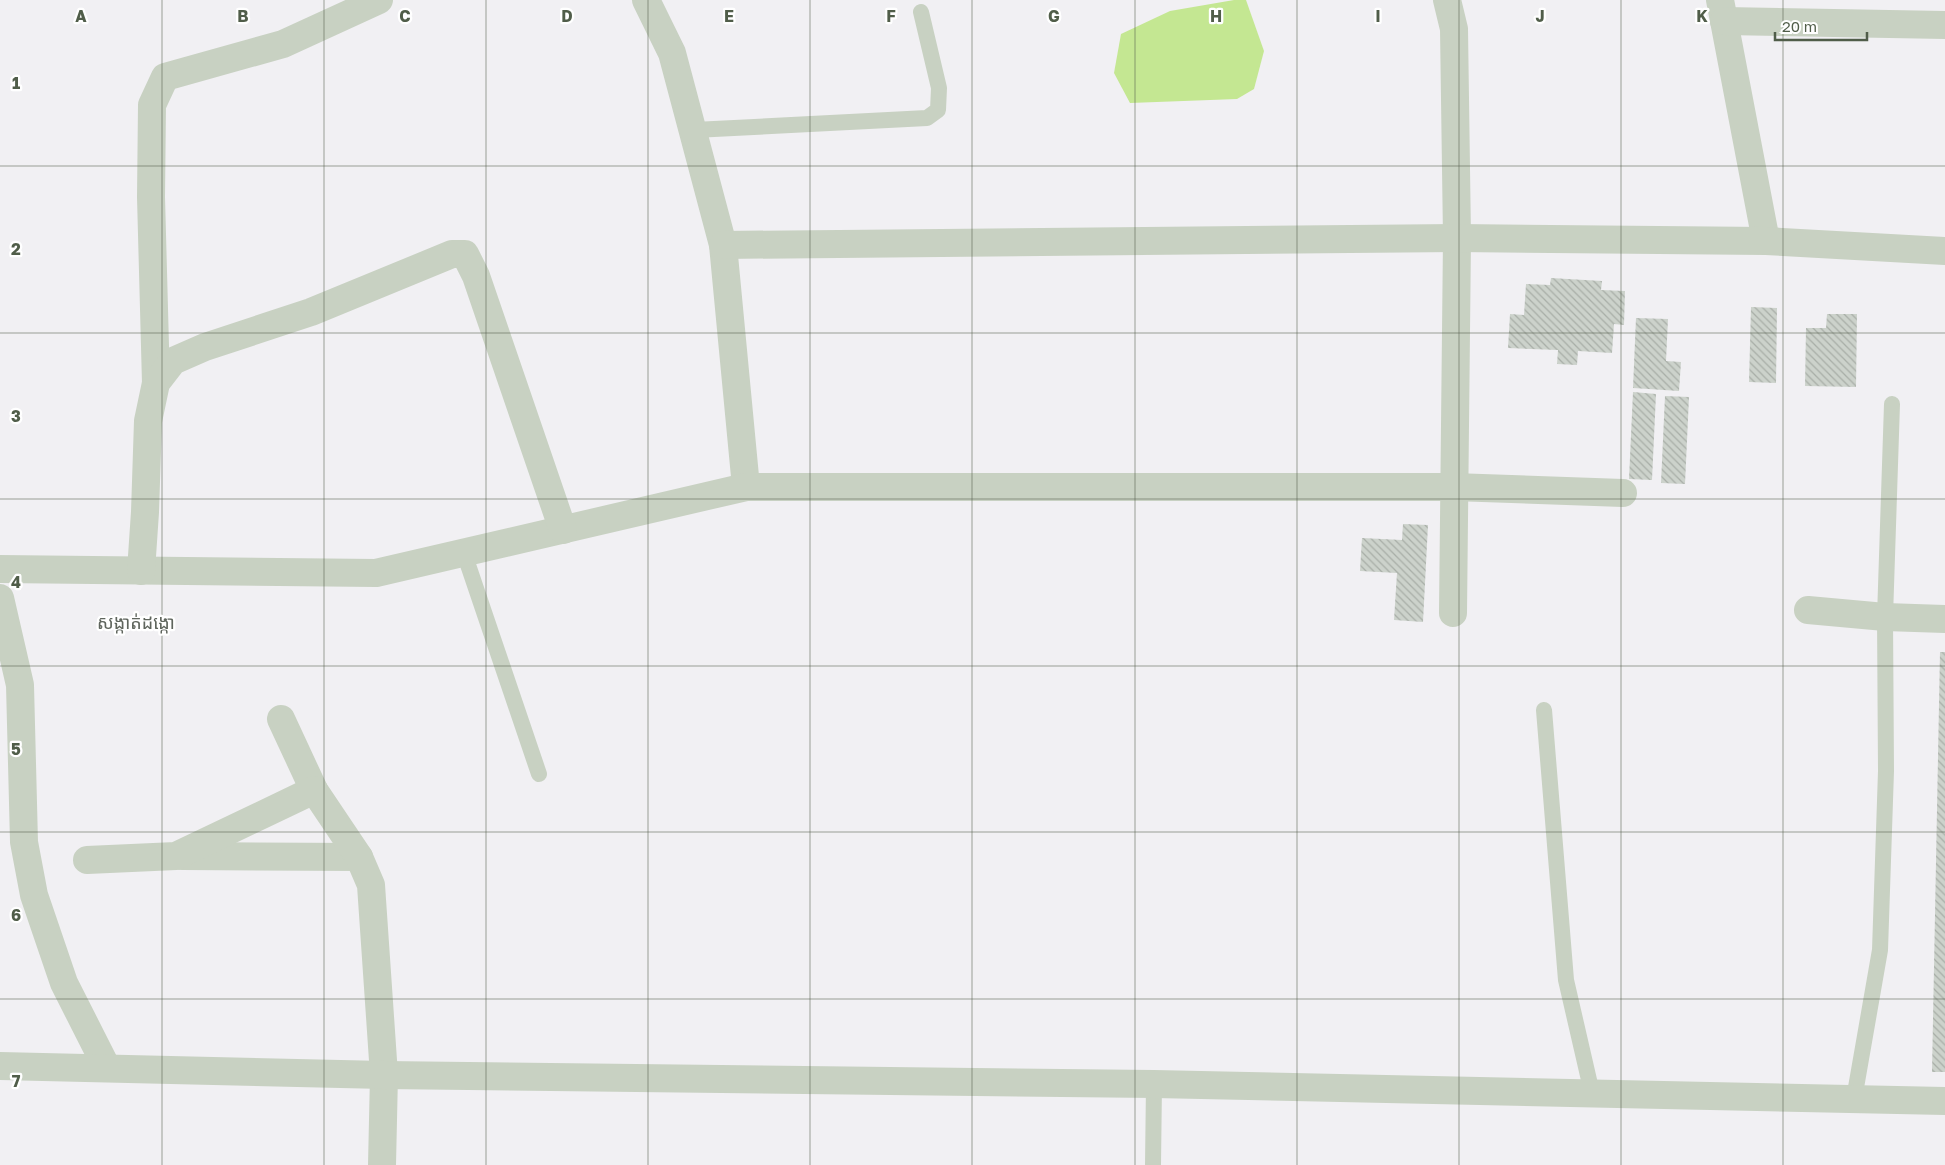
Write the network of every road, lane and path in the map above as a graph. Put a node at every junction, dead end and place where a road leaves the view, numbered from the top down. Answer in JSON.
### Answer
{"nodes":[{"id":1,"x":379,"y":0,"type":"edge"},
{"id":2,"x":646,"y":0,"type":"edge"},
{"id":3,"x":1447,"y":0,"type":"edge"},
{"id":4,"x":1722,"y":11,"type":"edge"},
{"id":5,"x":921,"y":12,"type":"dead end"},
{"id":6,"x":1945,"y":25,"type":"edge"},
{"id":7,"x":694,"y":130,"type":"junction"},
{"id":8,"x":1457,"y":238,"type":"junction"},
{"id":9,"x":1766,"y":241,"type":"junction"},
{"id":10,"x":723,"y":244,"type":"junction"},
{"id":11,"x":1945,"y":251,"type":"edge"},
{"id":12,"x":156,"y":383,"type":"junction"},
{"id":13,"x":1892,"y":404,"type":"dead end"},
{"id":14,"x":746,"y":487,"type":"junction"},
{"id":15,"x":1453,"y":487,"type":"junction"},
{"id":16,"x":1623,"y":494,"type":"dead end"},
{"id":17,"x":563,"y":530,"type":"junction"},
{"id":18,"x":464,"y":553,"type":"junction"},
{"id":19,"x":0,"y":569,"type":"edge"},
{"id":20,"x":141,"y":571,"type":"junction"},
{"id":21,"x":0,"y":598,"type":"edge"},
{"id":22,"x":1808,"y":610,"type":"dead end"},
{"id":23,"x":1453,"y":613,"type":"dead end"},
{"id":24,"x":1885,"y":617,"type":"junction"},
{"id":25,"x":1945,"y":619,"type":"edge"},
{"id":26,"x":1544,"y":710,"type":"dead end"},
{"id":27,"x":281,"y":719,"type":"dead end"},
{"id":28,"x":539,"y":774,"type":"dead end"},
{"id":29,"x":314,"y":790,"type":"junction"},
{"id":30,"x":176,"y":856,"type":"junction"},
{"id":31,"x":359,"y":858,"type":"junction"},
{"id":32,"x":87,"y":860,"type":"dead end"},
{"id":33,"x":0,"y":1066,"type":"edge"},
{"id":34,"x":108,"y":1068,"type":"junction"},
{"id":35,"x":384,"y":1075,"type":"junction"},
{"id":36,"x":1154,"y":1084,"type":"junction"},
{"id":37,"x":1592,"y":1093,"type":"junction"},
{"id":38,"x":1854,"y":1099,"type":"junction"},
{"id":39,"x":1945,"y":1100,"type":"edge"},
{"id":40,"x":382,"y":1165,"type":"edge"},
{"id":41,"x":1153,"y":1165,"type":"edge"}],
"edges":[{"from":1,"to":12,"type":"street"},
{"from":2,"to":7,"type":"street"},
{"from":3,"to":8,"type":"street"},
{"from":4,"to":6,"type":"street"},
{"from":4,"to":9,"type":"street"},
{"from":5,"to":7,"type":"lane"},
{"from":7,"to":10,"type":"street"},
{"from":8,"to":9,"type":"street"},
{"from":8,"to":10,"type":"street"},
{"from":8,"to":15,"type":"street"},
{"from":9,"to":11,"type":"street"},
{"from":10,"to":14,"type":"street"},
{"from":12,"to":17,"type":"street"},
{"from":12,"to":20,"type":"street"},
{"from":13,"to":24,"type":"lane"},
{"from":14,"to":15,"type":"street"},
{"from":14,"to":17,"type":"street"},
{"from":15,"to":16,"type":"street"},
{"from":15,"to":23,"type":"street"},
{"from":17,"to":18,"type":"street"},
{"from":18,"to":20,"type":"street"},
{"from":18,"to":28,"type":"lane"},
{"from":19,"to":20,"type":"street"},
{"from":21,"to":34,"type":"street"},
{"from":22,"to":24,"type":"street"},
{"from":24,"to":25,"type":"street"},
{"from":24,"to":38,"type":"lane"},
{"from":26,"to":37,"type":"lane"},
{"from":27,"to":29,"type":"street"},
{"from":29,"to":30,"type":"street"},
{"from":29,"to":31,"type":"street"},
{"from":30,"to":31,"type":"street"},
{"from":30,"to":32,"type":"street"},
{"from":31,"to":35,"type":"street"},
{"from":33,"to":34,"type":"street"},
{"from":34,"to":35,"type":"street"},
{"from":35,"to":36,"type":"street"},
{"from":35,"to":40,"type":"street"},
{"from":36,"to":37,"type":"street"},
{"from":36,"to":41,"type":"lane"},
{"from":37,"to":38,"type":"street"},
{"from":38,"to":39,"type":"street"}]}
